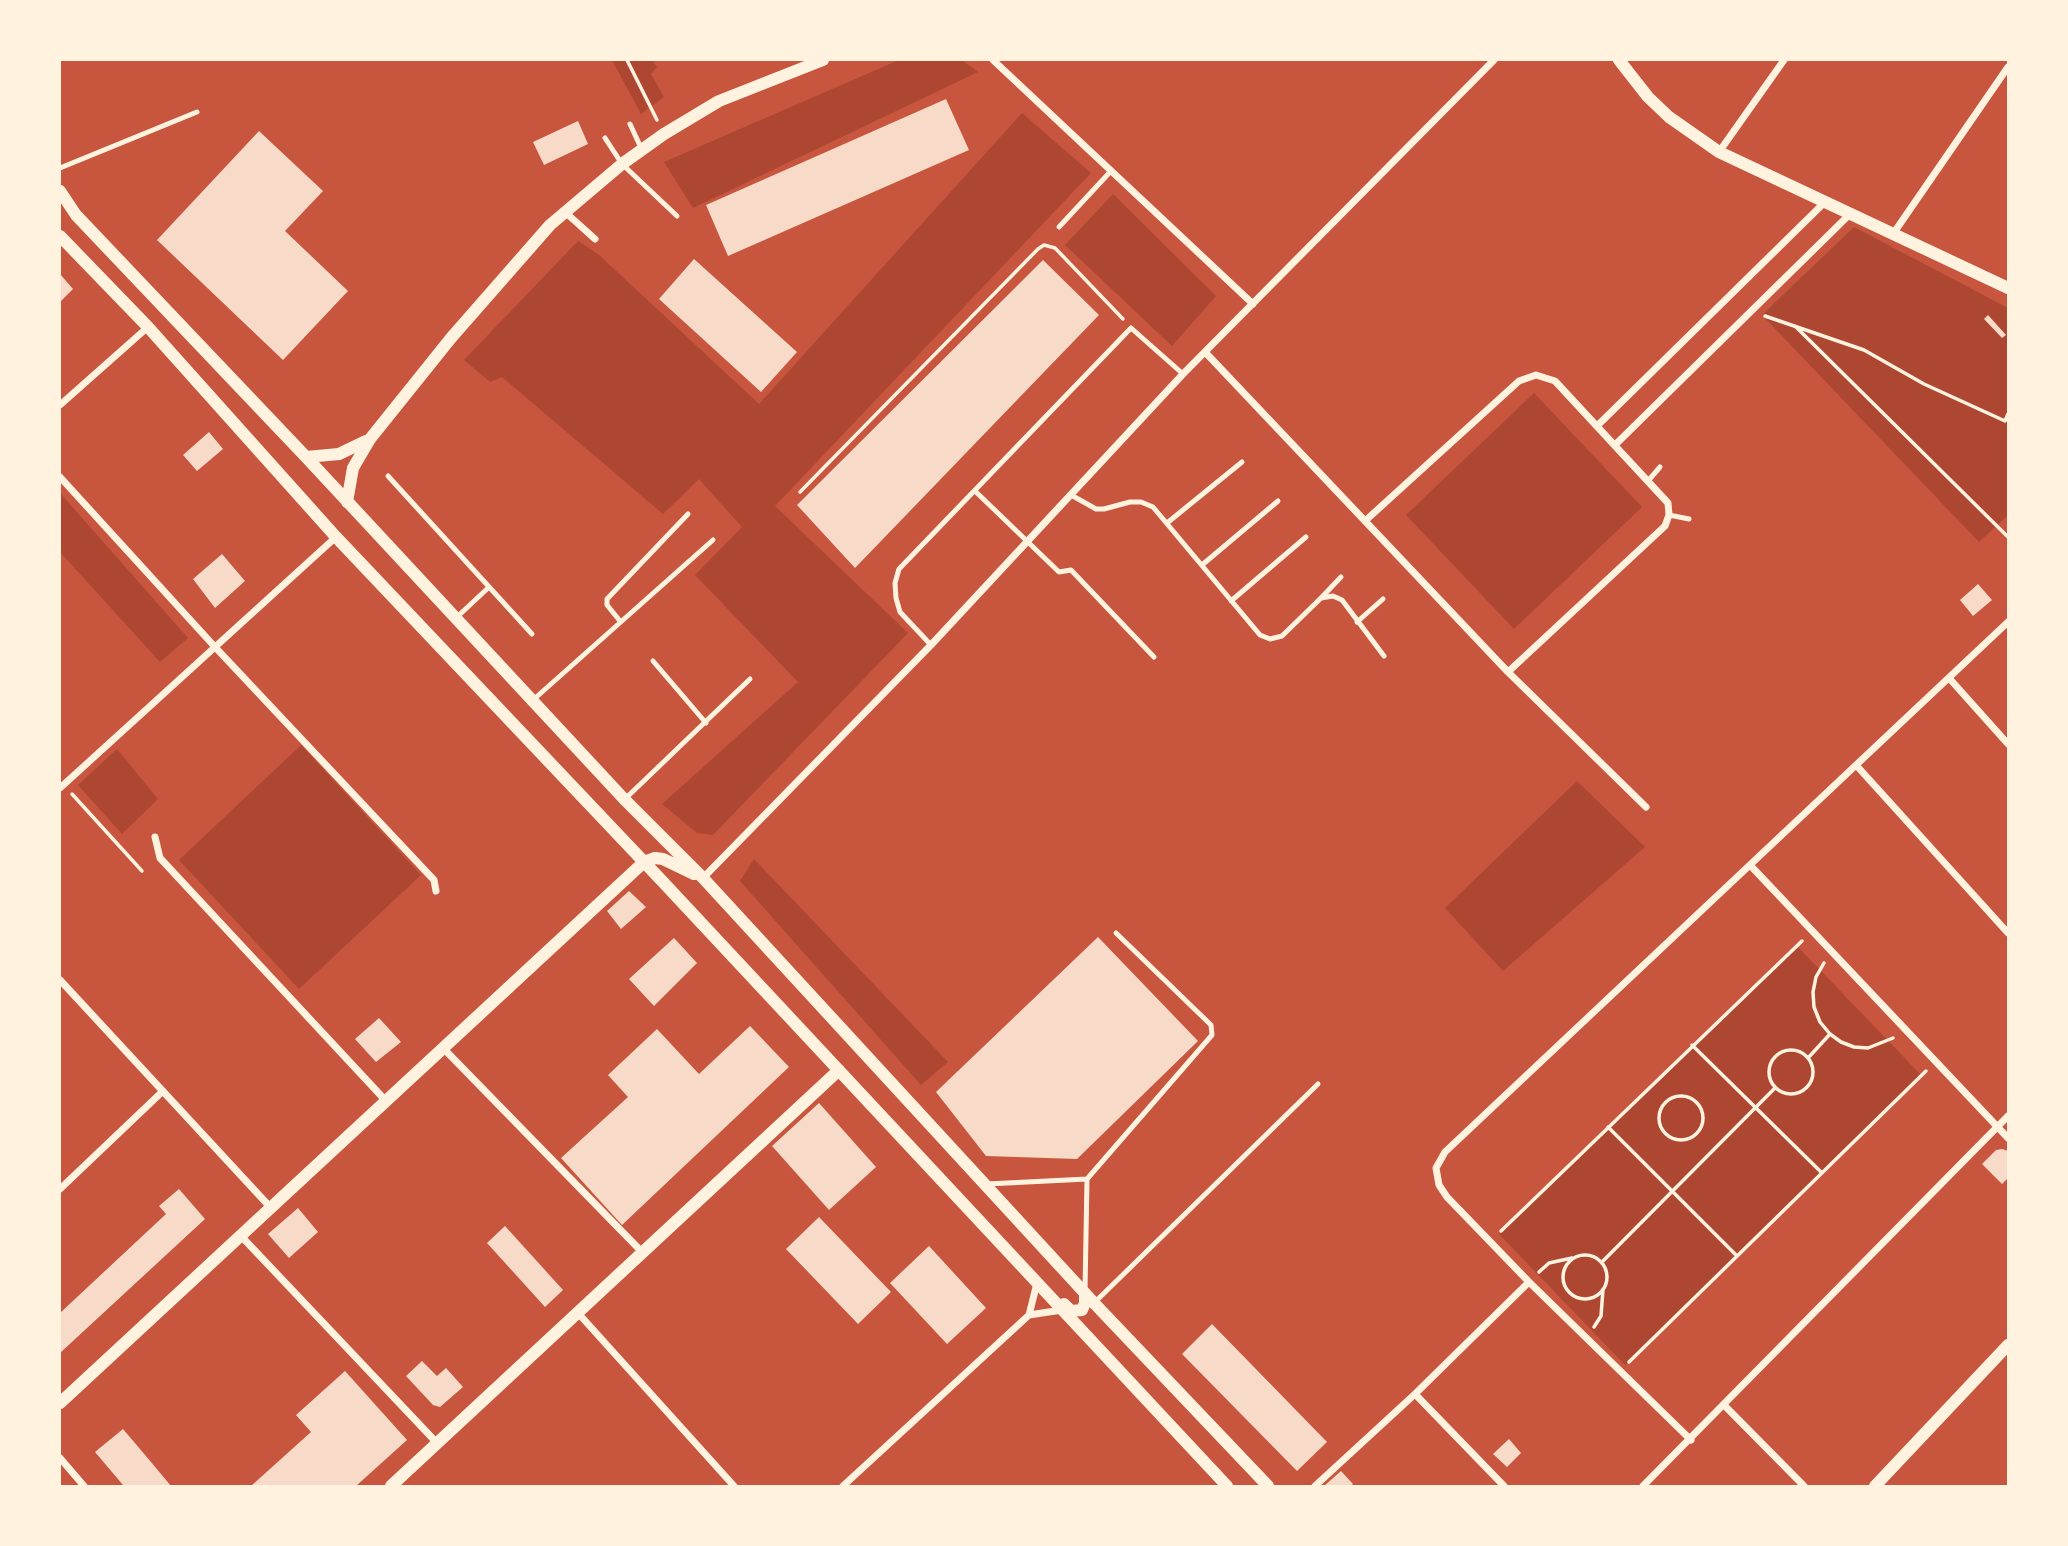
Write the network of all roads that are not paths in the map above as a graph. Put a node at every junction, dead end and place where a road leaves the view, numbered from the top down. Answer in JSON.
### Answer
{"nodes":[{"id":1,"x":822,"y":60,"type":"edge"},
{"id":2,"x":993,"y":60,"type":"edge"},
{"id":3,"x":1494,"y":60,"type":"edge"},
{"id":4,"x":1619,"y":60,"type":"edge"},
{"id":5,"x":1784,"y":60,"type":"edge"},
{"id":6,"x":2008,"y":67,"type":"edge"},
{"id":7,"x":197,"y":112,"type":"dead end"},
{"id":8,"x":630,"y":124,"type":"dead end"},
{"id":9,"x":605,"y":138,"type":"dead end"},
{"id":10,"x":642,"y":150,"type":"junction"},
{"id":11,"x":1719,"y":152,"type":"junction"},
{"id":12,"x":622,"y":164,"type":"junction"},
{"id":13,"x":60,"y":168,"type":"edge"},
{"id":14,"x":1111,"y":171,"type":"junction"},
{"id":15,"x":60,"y":191,"type":"edge"},
{"id":16,"x":1825,"y":202,"type":"junction"},
{"id":17,"x":565,"y":212,"type":"junction"},
{"id":18,"x":60,"y":213,"type":"edge"},
{"id":19,"x":1850,"y":214,"type":"junction"},
{"id":20,"x":76,"y":215,"type":"junction"},
{"id":21,"x":677,"y":216,"type":"dead end"},
{"id":22,"x":1059,"y":227,"type":"dead end"},
{"id":23,"x":1893,"y":234,"type":"junction"},
{"id":24,"x":60,"y":236,"type":"edge"},
{"id":25,"x":595,"y":239,"type":"dead end"},
{"id":26,"x":2008,"y":288,"type":"edge"},
{"id":27,"x":1253,"y":304,"type":"junction"},
{"id":28,"x":148,"y":327,"type":"junction"},
{"id":29,"x":1205,"y":352,"type":"junction"},
{"id":30,"x":1183,"y":374,"type":"junction"},
{"id":31,"x":60,"y":405,"type":"edge"},
{"id":32,"x":1597,"y":426,"type":"junction"},
{"id":33,"x":370,"y":439,"type":"junction"},
{"id":34,"x":1615,"y":445,"type":"junction"},
{"id":35,"x":306,"y":457,"type":"junction"},
{"id":36,"x":1242,"y":463,"type":"dead end"},
{"id":37,"x":1660,"y":467,"type":"dead end"},
{"id":38,"x":388,"y":475,"type":"dead end"},
{"id":39,"x":60,"y":477,"type":"edge"},
{"id":40,"x":1648,"y":481,"type":"junction"},
{"id":41,"x":975,"y":492,"type":"junction"},
{"id":42,"x":1071,"y":495,"type":"junction"},
{"id":43,"x":1278,"y":501,"type":"dead end"},
{"id":44,"x":347,"y":502,"type":"junction"},
{"id":45,"x":688,"y":514,"type":"dead end"},
{"id":46,"x":1669,"y":515,"type":"junction"},
{"id":47,"x":1689,"y":519,"type":"dead end"},
{"id":48,"x":1365,"y":521,"type":"junction"},
{"id":49,"x":1167,"y":523,"type":"junction"},
{"id":50,"x":336,"y":537,"type":"junction"},
{"id":51,"x":1306,"y":537,"type":"dead end"},
{"id":52,"x":713,"y":540,"type":"dead end"},
{"id":53,"x":1027,"y":542,"type":"junction"},
{"id":54,"x":1202,"y":565,"type":"junction"},
{"id":55,"x":1341,"y":577,"type":"dead end"},
{"id":56,"x":488,"y":588,"type":"junction"},
{"id":57,"x":1321,"y":598,"type":"junction"},
{"id":58,"x":1383,"y":599,"type":"dead end"},
{"id":59,"x":1231,"y":601,"type":"junction"},
{"id":60,"x":456,"y":618,"type":"junction"},
{"id":61,"x":620,"y":621,"type":"junction"},
{"id":62,"x":2008,"y":621,"type":"edge"},
{"id":63,"x":1357,"y":622,"type":"junction"},
{"id":64,"x":532,"y":634,"type":"dead end"},
{"id":65,"x":931,"y":645,"type":"junction"},
{"id":66,"x":215,"y":647,"type":"junction"},
{"id":67,"x":1384,"y":656,"type":"dead end"},
{"id":68,"x":1154,"y":657,"type":"dead end"},
{"id":69,"x":653,"y":661,"type":"dead end"},
{"id":70,"x":1507,"y":672,"type":"junction"},
{"id":71,"x":1949,"y":678,"type":"junction"},
{"id":72,"x":750,"y":679,"type":"dead end"},
{"id":73,"x":533,"y":700,"type":"junction"},
{"id":74,"x":706,"y":723,"type":"junction"},
{"id":75,"x":2008,"y":744,"type":"edge"},
{"id":76,"x":1856,"y":765,"type":"junction"},
{"id":77,"x":61,"y":786,"type":"edge"},
{"id":78,"x":624,"y":799,"type":"junction"},
{"id":79,"x":1646,"y":807,"type":"dead end"},
{"id":80,"x":155,"y":837,"type":"dead end"},
{"id":81,"x":643,"y":862,"type":"junction"},
{"id":82,"x":1750,"y":865,"type":"junction"},
{"id":83,"x":703,"y":878,"type":"junction"},
{"id":84,"x":436,"y":891,"type":"dead end"},
{"id":85,"x":1116,"y":933,"type":"dead end"},
{"id":86,"x":2008,"y":933,"type":"edge"},
{"id":87,"x":60,"y":980,"type":"edge"},
{"id":88,"x":444,"y":1049,"type":"junction"},
{"id":89,"x":839,"y":1070,"type":"junction"},
{"id":90,"x":1318,"y":1084,"type":"dead end"},
{"id":91,"x":163,"y":1091,"type":"junction"},
{"id":92,"x":386,"y":1101,"type":"junction"},
{"id":93,"x":2008,"y":1116,"type":"edge"},
{"id":94,"x":1997,"y":1128,"type":"junction"},
{"id":95,"x":2008,"y":1138,"type":"edge"},
{"id":96,"x":1087,"y":1179,"type":"junction"},
{"id":97,"x":984,"y":1184,"type":"junction"},
{"id":98,"x":60,"y":1189,"type":"edge"},
{"id":99,"x":271,"y":1208,"type":"junction"},
{"id":100,"x":241,"y":1236,"type":"junction"},
{"id":101,"x":643,"y":1253,"type":"junction"},
{"id":102,"x":1528,"y":1282,"type":"junction"},
{"id":103,"x":1037,"y":1283,"type":"junction"},
{"id":104,"x":1085,"y":1293,"type":"junction"},
{"id":105,"x":1094,"y":1303,"type":"junction"},
{"id":106,"x":1062,"y":1310,"type":"junction"},
{"id":107,"x":578,"y":1313,"type":"junction"},
{"id":108,"x":1029,"y":1315,"type":"junction"},
{"id":109,"x":2008,"y":1345,"type":"edge"},
{"id":110,"x":1415,"y":1394,"type":"junction"},
{"id":111,"x":60,"y":1403,"type":"edge"},
{"id":112,"x":1725,"y":1406,"type":"junction"},
{"id":113,"x":1690,"y":1440,"type":"junction"},
{"id":114,"x":438,"y":1443,"type":"junction"},
{"id":115,"x":60,"y":1458,"type":"edge"},
{"id":116,"x":84,"y":1486,"type":"edge"},
{"id":117,"x":391,"y":1486,"type":"edge"},
{"id":118,"x":734,"y":1486,"type":"edge"},
{"id":119,"x":843,"y":1486,"type":"edge"},
{"id":120,"x":1227,"y":1486,"type":"edge"},
{"id":121,"x":1268,"y":1486,"type":"edge"},
{"id":122,"x":1315,"y":1486,"type":"edge"},
{"id":123,"x":1504,"y":1486,"type":"edge"},
{"id":124,"x":1643,"y":1486,"type":"edge"},
{"id":125,"x":1804,"y":1486,"type":"edge"},
{"id":126,"x":1875,"y":1486,"type":"edge"}],
"edges":[{"from":1,"to":10,"type":"street"},
{"from":2,"to":14,"type":"street"},
{"from":3,"to":27,"type":"street"},
{"from":4,"to":11,"type":"street"},
{"from":5,"to":11,"type":"street"},
{"from":6,"to":23,"type":"street"},
{"from":7,"to":13,"type":"lane"},
{"from":8,"to":10,"type":"lane"},
{"from":9,"to":12,"type":"lane"},
{"from":10,"to":12,"type":"street"},
{"from":11,"to":16,"type":"street"},
{"from":12,"to":17,"type":"street"},
{"from":12,"to":21,"type":"lane"},
{"from":14,"to":22,"type":"lane"},
{"from":14,"to":27,"type":"street"},
{"from":15,"to":20,"type":"street"},
{"from":16,"to":19,"type":"street"},
{"from":16,"to":32,"type":"street"},
{"from":17,"to":25,"type":"street"},
{"from":17,"to":33,"type":"street"},
{"from":18,"to":20,"type":"street"},
{"from":19,"to":23,"type":"street"},
{"from":19,"to":34,"type":"street"},
{"from":20,"to":35,"type":"street"},
{"from":23,"to":26,"type":"street"},
{"from":24,"to":28,"type":"street"},
{"from":27,"to":29,"type":"street"},
{"from":28,"to":31,"type":"street"},
{"from":28,"to":50,"type":"street"},
{"from":29,"to":30,"type":"street"},
{"from":29,"to":48,"type":"street"},
{"from":30,"to":41,"type":"lane"},
{"from":30,"to":42,"type":"street"},
{"from":32,"to":34,"type":"street"},
{"from":32,"to":48,"type":"street"},
{"from":33,"to":35,"type":"street"},
{"from":33,"to":44,"type":"street"},
{"from":34,"to":40,"type":"street"},
{"from":35,"to":44,"type":"street"},
{"from":36,"to":49,"type":"lane"},
{"from":37,"to":40,"type":"lane"},
{"from":38,"to":56,"type":"lane"},
{"from":39,"to":66,"type":"street"},
{"from":40,"to":46,"type":"street"},
{"from":41,"to":53,"type":"lane"},
{"from":41,"to":65,"type":"lane"},
{"from":42,"to":49,"type":"lane"},
{"from":42,"to":53,"type":"street"},
{"from":43,"to":54,"type":"lane"},
{"from":44,"to":60,"type":"street"},
{"from":45,"to":61,"type":"lane"},
{"from":46,"to":47,"type":"lane"},
{"from":46,"to":70,"type":"street"},
{"from":48,"to":70,"type":"street"},
{"from":49,"to":54,"type":"lane"},
{"from":50,"to":66,"type":"street"},
{"from":50,"to":81,"type":"street"},
{"from":51,"to":59,"type":"lane"},
{"from":52,"to":61,"type":"lane"},
{"from":53,"to":65,"type":"street"},
{"from":53,"to":68,"type":"lane"},
{"from":54,"to":59,"type":"lane"},
{"from":55,"to":57,"type":"lane"},
{"from":56,"to":60,"type":"lane"},
{"from":56,"to":64,"type":"lane"},
{"from":57,"to":59,"type":"lane"},
{"from":57,"to":63,"type":"lane"},
{"from":58,"to":63,"type":"lane"},
{"from":60,"to":73,"type":"street"},
{"from":61,"to":73,"type":"lane"},
{"from":62,"to":71,"type":"street"},
{"from":63,"to":67,"type":"lane"},
{"from":65,"to":83,"type":"street"},
{"from":66,"to":77,"type":"street"},
{"from":66,"to":84,"type":"street"},
{"from":69,"to":74,"type":"lane"},
{"from":70,"to":79,"type":"street"},
{"from":71,"to":75,"type":"street"},
{"from":71,"to":76,"type":"street"},
{"from":72,"to":74,"type":"lane"},
{"from":73,"to":78,"type":"street"},
{"from":74,"to":78,"type":"lane"},
{"from":76,"to":82,"type":"street"},
{"from":76,"to":86,"type":"street"},
{"from":78,"to":83,"type":"street"},
{"from":80,"to":92,"type":"street"},
{"from":81,"to":83,"type":"street"},
{"from":81,"to":88,"type":"street"},
{"from":81,"to":89,"type":"street"},
{"from":82,"to":94,"type":"street"},
{"from":82,"to":102,"type":"street"},
{"from":83,"to":97,"type":"street"},
{"from":85,"to":96,"type":"lane"},
{"from":87,"to":91,"type":"street"},
{"from":88,"to":92,"type":"street"},
{"from":88,"to":101,"type":"street"},
{"from":89,"to":101,"type":"street"},
{"from":89,"to":103,"type":"street"},
{"from":90,"to":105,"type":"lane"},
{"from":91,"to":98,"type":"street"},
{"from":91,"to":99,"type":"street"},
{"from":92,"to":99,"type":"street"},
{"from":93,"to":94,"type":"street"},
{"from":94,"to":95,"type":"street"},
{"from":94,"to":112,"type":"street"},
{"from":96,"to":97,"type":"lane"},
{"from":96,"to":104,"type":"lane"},
{"from":97,"to":104,"type":"street"},
{"from":99,"to":100,"type":"street"},
{"from":100,"to":111,"type":"street"},
{"from":100,"to":114,"type":"street"},
{"from":101,"to":107,"type":"street"},
{"from":102,"to":110,"type":"street"},
{"from":102,"to":113,"type":"street"},
{"from":103,"to":104,"type":"street"},
{"from":103,"to":106,"type":"street"},
{"from":103,"to":108,"type":"street"},
{"from":104,"to":105,"type":"street"},
{"from":105,"to":121,"type":"street"},
{"from":106,"to":108,"type":"street"},
{"from":106,"to":120,"type":"street"},
{"from":107,"to":114,"type":"street"},
{"from":107,"to":118,"type":"street"},
{"from":108,"to":119,"type":"street"},
{"from":109,"to":126,"type":"street"},
{"from":110,"to":122,"type":"street"},
{"from":110,"to":123,"type":"street"},
{"from":112,"to":113,"type":"street"},
{"from":112,"to":125,"type":"street"},
{"from":113,"to":124,"type":"street"},
{"from":114,"to":117,"type":"street"},
{"from":115,"to":116,"type":"street"}]}
